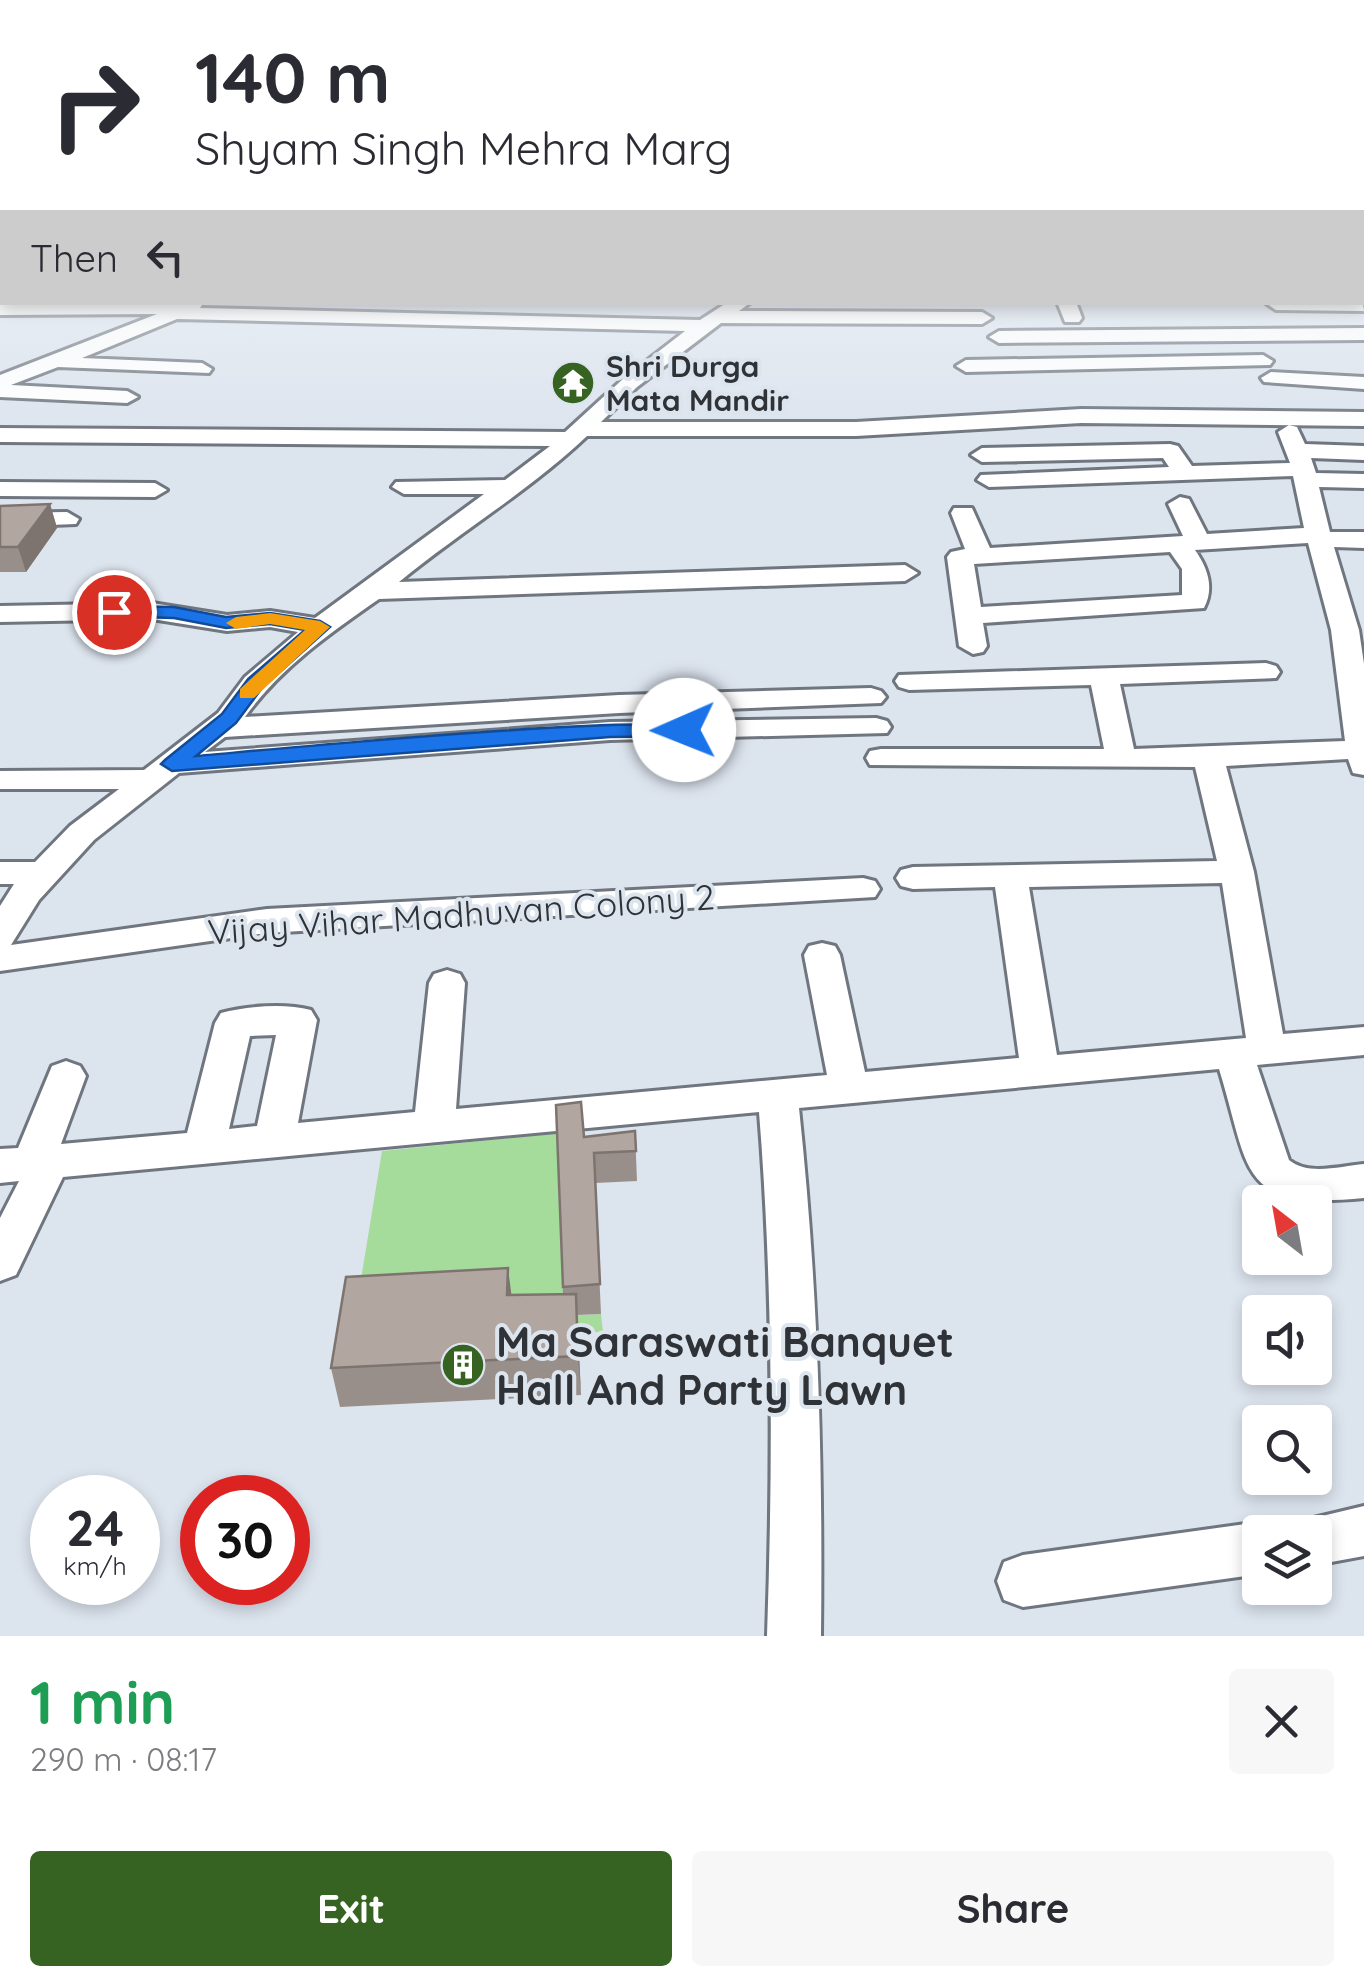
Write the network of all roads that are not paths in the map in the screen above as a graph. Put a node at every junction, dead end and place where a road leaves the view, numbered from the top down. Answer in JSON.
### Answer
{"nodes":[{"id":1,"x":737,"y":305,"type":"edge"},
{"id":2,"x":1364,"y":305,"type":"edge"},
{"id":3,"x":186,"y":308,"type":"edge"},
{"id":4,"x":1279,"y":308,"type":"edge"},
{"id":5,"x":0,"y":309,"type":"edge"},
{"id":6,"x":926,"y":310,"type":"edge"},
{"id":7,"x":1069,"y":310,"type":"edge"},
{"id":8,"x":982,"y":318,"type":"dead end"},
{"id":9,"x":710,"y":322,"type":"junction"},
{"id":10,"x":1255,"y":334,"type":"junction"},
{"id":11,"x":1297,"y":334,"type":"junction"},
{"id":12,"x":1364,"y":334,"type":"edge"},
{"id":13,"x":1000,"y":337,"type":"dead end"},
{"id":14,"x":1036,"y":337,"type":"junction"},
{"id":15,"x":56,"y":362,"type":"junction"},
{"id":16,"x":966,"y":366,"type":"dead end"},
{"id":17,"x":202,"y":369,"type":"dead end"},
{"id":18,"x":1266,"y":369,"type":"junction"},
{"id":19,"x":0,"y":382,"type":"edge"},
{"id":20,"x":1364,"y":383,"type":"edge"},
{"id":21,"x":0,"y":392,"type":"edge"},
{"id":22,"x":127,"y":397,"type":"dead end"},
{"id":23,"x":1364,"y":418,"type":"edge"},
{"id":24,"x":573,"y":434,"type":"junction"},
{"id":25,"x":0,"y":436,"type":"edge"},
{"id":26,"x":1295,"y":450,"type":"junction"},
{"id":27,"x":1364,"y":453,"type":"edge"},
{"id":28,"x":982,"y":455,"type":"dead end"},
{"id":29,"x":1185,"y":473,"type":"junction"},
{"id":30,"x":989,"y":480,"type":"dead end"},
{"id":31,"x":1364,"y":481,"type":"edge"},
{"id":32,"x":404,"y":487,"type":"dead end"},
{"id":33,"x":512,"y":488,"type":"junction"},
{"id":34,"x":0,"y":489,"type":"edge"},
{"id":35,"x":155,"y":490,"type":"dead end"},
{"id":36,"x":1180,"y":504,"type":"dead end"},
{"id":37,"x":963,"y":513,"type":"dead end"},
{"id":38,"x":67,"y":519,"type":"dead end"},
{"id":39,"x":0,"y":520,"type":"edge"},
{"id":40,"x":1318,"y":538,"type":"junction"},
{"id":41,"x":1364,"y":540,"type":"edge"},
{"id":42,"x":1187,"y":541,"type":"junction"},
{"id":43,"x":980,"y":554,"type":"junction"},
{"id":44,"x":904,"y":573,"type":"dead end"},
{"id":45,"x":372,"y":592,"type":"junction"},
{"id":46,"x":1350,"y":598,"type":"edge"},
{"id":47,"x":0,"y":614,"type":"edge"},
{"id":48,"x":967,"y":616,"type":"junction"},
{"id":49,"x":320,"y":627,"type":"junction"},
{"id":50,"x":973,"y":646,"type":"dead end"},
{"id":51,"x":1356,"y":656,"type":"edge"},
{"id":52,"x":1266,"y":672,"type":"dead end"},
{"id":53,"x":1104,"y":677,"type":"junction"},
{"id":54,"x":909,"y":681,"type":"dead end"},
{"id":55,"x":876,"y":727,"type":"junction"},
{"id":56,"x":217,"y":728,"type":"junction"},
{"id":57,"x":1361,"y":743,"type":"edge"},
{"id":58,"x":1208,"y":758,"type":"junction"},
{"id":59,"x":1120,"y":760,"type":"junction"},
{"id":60,"x":162,"y":772,"type":"junction"},
{"id":61,"x":0,"y":780,"type":"edge"},
{"id":62,"x":1236,"y":872,"type":"junction"},
{"id":63,"x":0,"y":873,"type":"edge"},
{"id":64,"x":41,"y":873,"type":"junction"},
{"id":65,"x":1010,"y":876,"type":"junction"},
{"id":66,"x":913,"y":878,"type":"dead end"},
{"id":67,"x":863,"y":889,"type":"dead end"},
{"id":68,"x":0,"y":936,"type":"edge"},
{"id":69,"x":822,"y":955,"type":"dead end"},
{"id":70,"x":0,"y":959,"type":"edge"},
{"id":71,"x":447,"y":983,"type":"dead end"},
{"id":72,"x":1364,"y":1041,"type":"edge"},
{"id":73,"x":1250,"y":1052,"type":"junction"},
{"id":74,"x":1040,"y":1070,"type":"junction"},
{"id":75,"x":66,"y":1076,"type":"dead end"},
{"id":76,"x":848,"y":1088,"type":"junction"},
{"id":77,"x":778,"y":1095,"type":"junction"},
{"id":78,"x":434,"y":1128,"type":"junction"},
{"id":79,"x":274,"y":1142,"type":"junction"},
{"id":80,"x":204,"y":1148,"type":"junction"},
{"id":81,"x":27,"y":1164,"type":"edge"},
{"id":82,"x":1364,"y":1182,"type":"edge"},
{"id":83,"x":0,"y":1262,"type":"edge"},
{"id":84,"x":1364,"y":1531,"type":"edge"},
{"id":85,"x":1332,"y":1537,"type":"edge"},
{"id":86,"x":1242,"y":1550,"type":"edge"},
{"id":87,"x":1022,"y":1581,"type":"dead end"},
{"id":88,"x":794,"y":1636,"type":"edge"}],
"edges":[{"from":1,"to":9,"type":"street"},
{"from":2,"to":4,"type":"street"},
{"from":3,"to":5,"type":"street"},
{"from":3,"to":9,"type":"street"},
{"from":3,"to":15,"type":"street"},
{"from":4,"to":7,"type":"street"},
{"from":4,"to":11,"type":"street"},
{"from":6,"to":8,"type":"street"},
{"from":6,"to":9,"type":"street"},
{"from":7,"to":14,"type":"street"},
{"from":9,"to":24,"type":"street"},
{"from":10,"to":11,"type":"street"},
{"from":10,"to":14,"type":"street"},
{"from":10,"to":18,"type":"street"},
{"from":11,"to":12,"type":"street"},
{"from":13,"to":14,"type":"street"},
{"from":15,"to":17,"type":"street"},
{"from":15,"to":19,"type":"street"},
{"from":16,"to":18,"type":"street"},
{"from":18,"to":20,"type":"street"},
{"from":18,"to":26,"type":"street"},
{"from":21,"to":22,"type":"street"},
{"from":23,"to":26,"type":"street"},
{"from":24,"to":25,"type":"street"},
{"from":24,"to":26,"type":"street"},
{"from":24,"to":33,"type":"street"},
{"from":26,"to":27,"type":"street"},
{"from":26,"to":29,"type":"street"},
{"from":26,"to":31,"type":"street"},
{"from":26,"to":40,"type":"street"},
{"from":28,"to":29,"type":"street"},
{"from":29,"to":30,"type":"street"},
{"from":32,"to":33,"type":"street"},
{"from":33,"to":45,"type":"street"},
{"from":34,"to":35,"type":"street"},
{"from":36,"to":42,"type":"street"},
{"from":37,"to":43,"type":"street"},
{"from":38,"to":39,"type":"street"},
{"from":40,"to":41,"type":"street"},
{"from":40,"to":42,"type":"street"},
{"from":40,"to":46,"type":"street"},
{"from":42,"to":43,"type":"street"},
{"from":42,"to":48,"type":"street"},
{"from":43,"to":48,"type":"street"},
{"from":44,"to":45,"type":"street"},
{"from":45,"to":49,"type":"street"},
{"from":46,"to":51,"type":"street"},
{"from":47,"to":49,"type":"street"},
{"from":48,"to":50,"type":"street"},
{"from":49,"to":56,"type":"street"},
{"from":51,"to":57,"type":"street"},
{"from":52,"to":53,"type":"street"},
{"from":53,"to":54,"type":"street"},
{"from":53,"to":59,"type":"street"},
{"from":55,"to":56,"type":"street"},
{"from":55,"to":59,"type":"street"},
{"from":55,"to":60,"type":"street"},
{"from":56,"to":60,"type":"street"},
{"from":57,"to":58,"type":"street"},
{"from":58,"to":59,"type":"street"},
{"from":58,"to":62,"type":"street"},
{"from":60,"to":61,"type":"street"},
{"from":60,"to":64,"type":"street"},
{"from":62,"to":65,"type":"street"},
{"from":62,"to":73,"type":"street"},
{"from":63,"to":64,"type":"street"},
{"from":64,"to":68,"type":"street"},
{"from":65,"to":66,"type":"street"},
{"from":65,"to":74,"type":"street"},
{"from":67,"to":70,"type":"street","name":"Vijay Vihar Madhuvan Colony 2"},
{"from":69,"to":76,"type":"street"},
{"from":71,"to":78,"type":"street"},
{"from":72,"to":73,"type":"street"},
{"from":73,"to":74,"type":"street"},
{"from":73,"to":82,"type":"street"},
{"from":74,"to":76,"type":"street"},
{"from":75,"to":81,"type":"street"},
{"from":76,"to":77,"type":"street"},
{"from":77,"to":78,"type":"street"},
{"from":77,"to":88,"type":"street"},
{"from":78,"to":79,"type":"street"},
{"from":79,"to":80,"type":"street"},
{"from":79,"to":80,"type":"street"},
{"from":80,"to":81,"type":"street"},
{"from":81,"to":83,"type":"street"},
{"from":84,"to":85,"type":"street"},
{"from":86,"to":87,"type":"street"}]}
